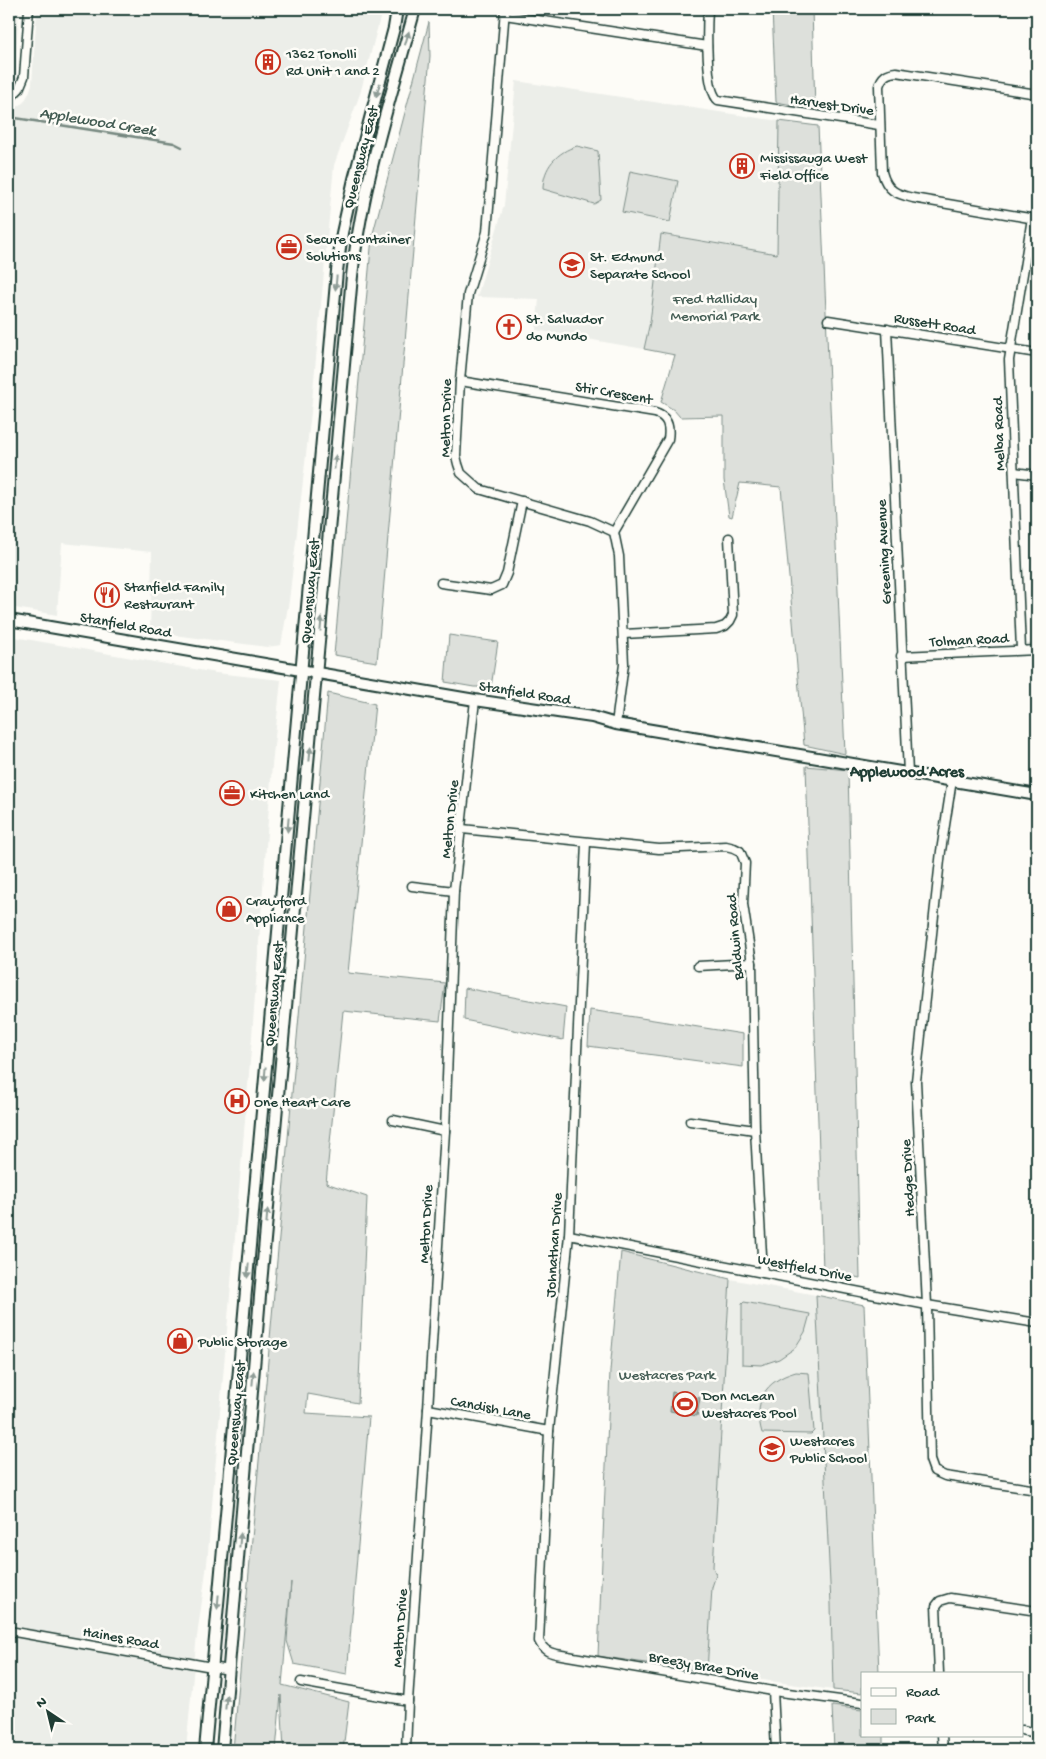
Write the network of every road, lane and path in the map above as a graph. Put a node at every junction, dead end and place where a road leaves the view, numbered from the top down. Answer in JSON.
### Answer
{"nodes":[{"id":1,"x":29,"y":9,"type":"edge"},
{"id":2,"x":397,"y":9,"type":"edge"},
{"id":3,"x":415,"y":9,"type":"edge"},
{"id":4,"x":708,"y":9,"type":"edge"},
{"id":5,"x":505,"y":12,"type":"edge"},
{"id":6,"x":707,"y":46,"type":"junction"},
{"id":7,"x":1037,"y":94,"type":"edge"},
{"id":8,"x":9,"y":99,"type":"edge"},
{"id":9,"x":880,"y":125,"type":"junction"},
{"id":10,"x":1035,"y":219,"type":"edge"},
{"id":11,"x":828,"y":320,"type":"dead end"},
{"id":12,"x":887,"y":330,"type":"junction"},
{"id":13,"x":1010,"y":349,"type":"junction"},
{"id":14,"x":1037,"y":354,"type":"edge"},
{"id":15,"x":460,"y":381,"type":"junction"},
{"id":16,"x":1014,"y":472,"type":"junction"},
{"id":17,"x":1037,"y":475,"type":"edge"},
{"id":18,"x":522,"y":501,"type":"junction"},
{"id":19,"x":614,"y":532,"type":"junction"},
{"id":20,"x":729,"y":538,"type":"dead end"},
{"id":21,"x":441,"y":583,"type":"dead end"},
{"id":22,"x":9,"y":620,"type":"edge"},
{"id":23,"x":624,"y":634,"type":"junction"},
{"id":24,"x":1021,"y":650,"type":"junction"},
{"id":25,"x":1037,"y":650,"type":"edge"},
{"id":26,"x":901,"y":656,"type":"junction"},
{"id":27,"x":303,"y":669,"type":"junction"},
{"id":28,"x":317,"y":672,"type":"junction"},
{"id":29,"x":475,"y":700,"type":"junction"},
{"id":30,"x":616,"y":724,"type":"junction"},
{"id":31,"x":908,"y":772,"type":"junction"},
{"id":32,"x":952,"y":780,"type":"junction"},
{"id":33,"x":1037,"y":795,"type":"edge"},
{"id":34,"x":462,"y":829,"type":"junction"},
{"id":35,"x":586,"y":842,"type":"junction"},
{"id":36,"x":412,"y":886,"type":"dead end"},
{"id":37,"x":454,"y":890,"type":"junction"},
{"id":38,"x":752,"y":963,"type":"junction"},
{"id":39,"x":698,"y":966,"type":"dead end"},
{"id":40,"x":393,"y":1120,"type":"dead end"},
{"id":41,"x":690,"y":1121,"type":"dead end"},
{"id":42,"x":755,"y":1130,"type":"junction"},
{"id":43,"x":445,"y":1131,"type":"junction"},
{"id":44,"x":569,"y":1235,"type":"junction"},
{"id":45,"x":763,"y":1273,"type":"junction"},
{"id":46,"x":927,"y":1305,"type":"junction"},
{"id":47,"x":1037,"y":1323,"type":"edge"},
{"id":48,"x":428,"y":1410,"type":"junction"},
{"id":49,"x":549,"y":1431,"type":"junction"},
{"id":50,"x":1037,"y":1490,"type":"edge"},
{"id":51,"x":1037,"y":1611,"type":"edge"},
{"id":52,"x":9,"y":1631,"type":"edge"},
{"id":53,"x":543,"y":1648,"type":"joint"},
{"id":54,"x":212,"y":1667,"type":"junction"},
{"id":55,"x":229,"y":1670,"type":"junction"},
{"id":56,"x":939,"y":1672,"type":"edge"},
{"id":57,"x":301,"y":1682,"type":"dead end"},
{"id":58,"x":774,"y":1691,"type":"junction"},
{"id":59,"x":408,"y":1701,"type":"junction"},
{"id":60,"x":861,"y":1703,"type":"edge"},
{"id":61,"x":1024,"y":1730,"type":"edge"},
{"id":62,"x":1037,"y":1733,"type":"edge"},
{"id":63,"x":942,"y":1736,"type":"edge"},
{"id":64,"x":205,"y":1750,"type":"edge"},
{"id":65,"x":222,"y":1750,"type":"edge"},
{"id":66,"x":406,"y":1750,"type":"edge"},
{"id":67,"x":776,"y":1750,"type":"edge"},
{"id":68,"x":943,"y":1750,"type":"edge"}],
"edges":[{"from":1,"to":8,"type":"street"},
{"from":2,"to":27,"type":"main road","name":"Queensway East","one_way":true},
{"from":28,"to":3,"type":"main road","name":"Queensway East","one_way":true},
{"from":4,"to":6,"type":"street"},
{"from":5,"to":6,"type":"street"},
{"from":5,"to":15,"type":"street","name":"Melton Drive"},
{"from":6,"to":9,"type":"street","name":"Harvest Drive"},
{"from":7,"to":9,"type":"street"},
{"from":9,"to":10,"type":"street","name":"Harvest Drive"},
{"from":10,"to":13,"type":"street","name":"Melba Road"},
{"from":11,"to":12,"type":"street","name":"Russett Road"},
{"from":12,"to":13,"type":"street","name":"Russett Road"},
{"from":12,"to":26,"type":"street","name":"Greening Avenue"},
{"from":13,"to":14,"type":"street","name":"Russett Road"},
{"from":13,"to":16,"type":"street","name":"Melba Road"},
{"from":15,"to":18,"type":"street","name":"Melton Drive"},
{"from":15,"to":19,"type":"street","name":"Stir Crescent"},
{"from":16,"to":17,"type":"street"},
{"from":16,"to":24,"type":"street","name":"Melba Road"},
{"from":18,"to":19,"type":"street","name":"Melton Drive"},
{"from":18,"to":21,"type":"street"},
{"from":19,"to":23,"type":"street"},
{"from":20,"to":23,"type":"street"},
{"from":22,"to":27,"type":"main road","name":"Stanfield Road"},
{"from":23,"to":30,"type":"street"},
{"from":24,"to":25,"type":"street","name":"Tolman Road"},
{"from":24,"to":26,"type":"street","name":"Tolman Road"},
{"from":26,"to":31,"type":"street","name":"Greening Avenue"},
{"from":27,"to":28,"type":"main road","name":"Stanfield Road"},
{"from":27,"to":54,"type":"main road","name":"Queensway East","one_way":true},
{"from":28,"to":29,"type":"main road","name":"Stanfield Road"},
{"from":55,"to":28,"type":"main road","name":"Queensway East","one_way":true},
{"from":29,"to":30,"type":"main road","name":"Stanfield Road"},
{"from":29,"to":34,"type":"street","name":"Melton Drive"},
{"from":30,"to":31,"type":"main road","name":"Stanfield Road"},
{"from":31,"to":32,"type":"main road","name":"Stanfield Road"},
{"from":32,"to":33,"type":"main road","name":"Stanfield Road"},
{"from":32,"to":46,"type":"street","name":"Hedge Drive"},
{"from":34,"to":35,"type":"street","name":"Baldwin Road"},
{"from":34,"to":37,"type":"street","name":"Melton Drive"},
{"from":35,"to":38,"type":"street","name":"Baldwin Road"},
{"from":35,"to":44,"type":"street","name":"Johnathan Drive"},
{"from":36,"to":37,"type":"street"},
{"from":37,"to":43,"type":"street","name":"Melton Drive"},
{"from":38,"to":39,"type":"street"},
{"from":38,"to":42,"type":"street","name":"Baldwin Road"},
{"from":40,"to":43,"type":"street"},
{"from":41,"to":42,"type":"street"},
{"from":42,"to":45,"type":"street","name":"Baldwin Road"},
{"from":43,"to":48,"type":"street","name":"Melton Drive"},
{"from":44,"to":45,"type":"street","name":"Westfield Drive"},
{"from":44,"to":49,"type":"street","name":"Johnathan Drive"},
{"from":45,"to":46,"type":"street","name":"Westfield Drive"},
{"from":46,"to":47,"type":"street","name":"Westfield Drive"},
{"from":46,"to":50,"type":"street","name":"Hedge Drive"},
{"from":48,"to":49,"type":"street","name":"Candish Lane"},
{"from":48,"to":59,"type":"street","name":"Melton Drive"},
{"from":49,"to":53,"type":"street","name":"Johnathan Drive"},
{"from":51,"to":56,"type":"street"},
{"from":52,"to":54,"type":"street","name":"Haines Road"},
{"from":53,"to":58,"type":"street","name":"Breezy Brae Drive"},
{"from":54,"to":55,"type":"street","name":"Haines Road"},
{"from":54,"to":64,"type":"main road","name":"Queensway East"},
{"from":65,"to":55,"type":"main road","name":"Queensway East","one_way":true},
{"from":57,"to":59,"type":"street"},
{"from":58,"to":60,"type":"street","name":"Breezy Brae Drive"},
{"from":58,"to":67,"type":"street"},
{"from":59,"to":66,"type":"street","name":"Melton Drive"},
{"from":61,"to":62,"type":"street"},
{"from":63,"to":68,"type":"street"}]}
